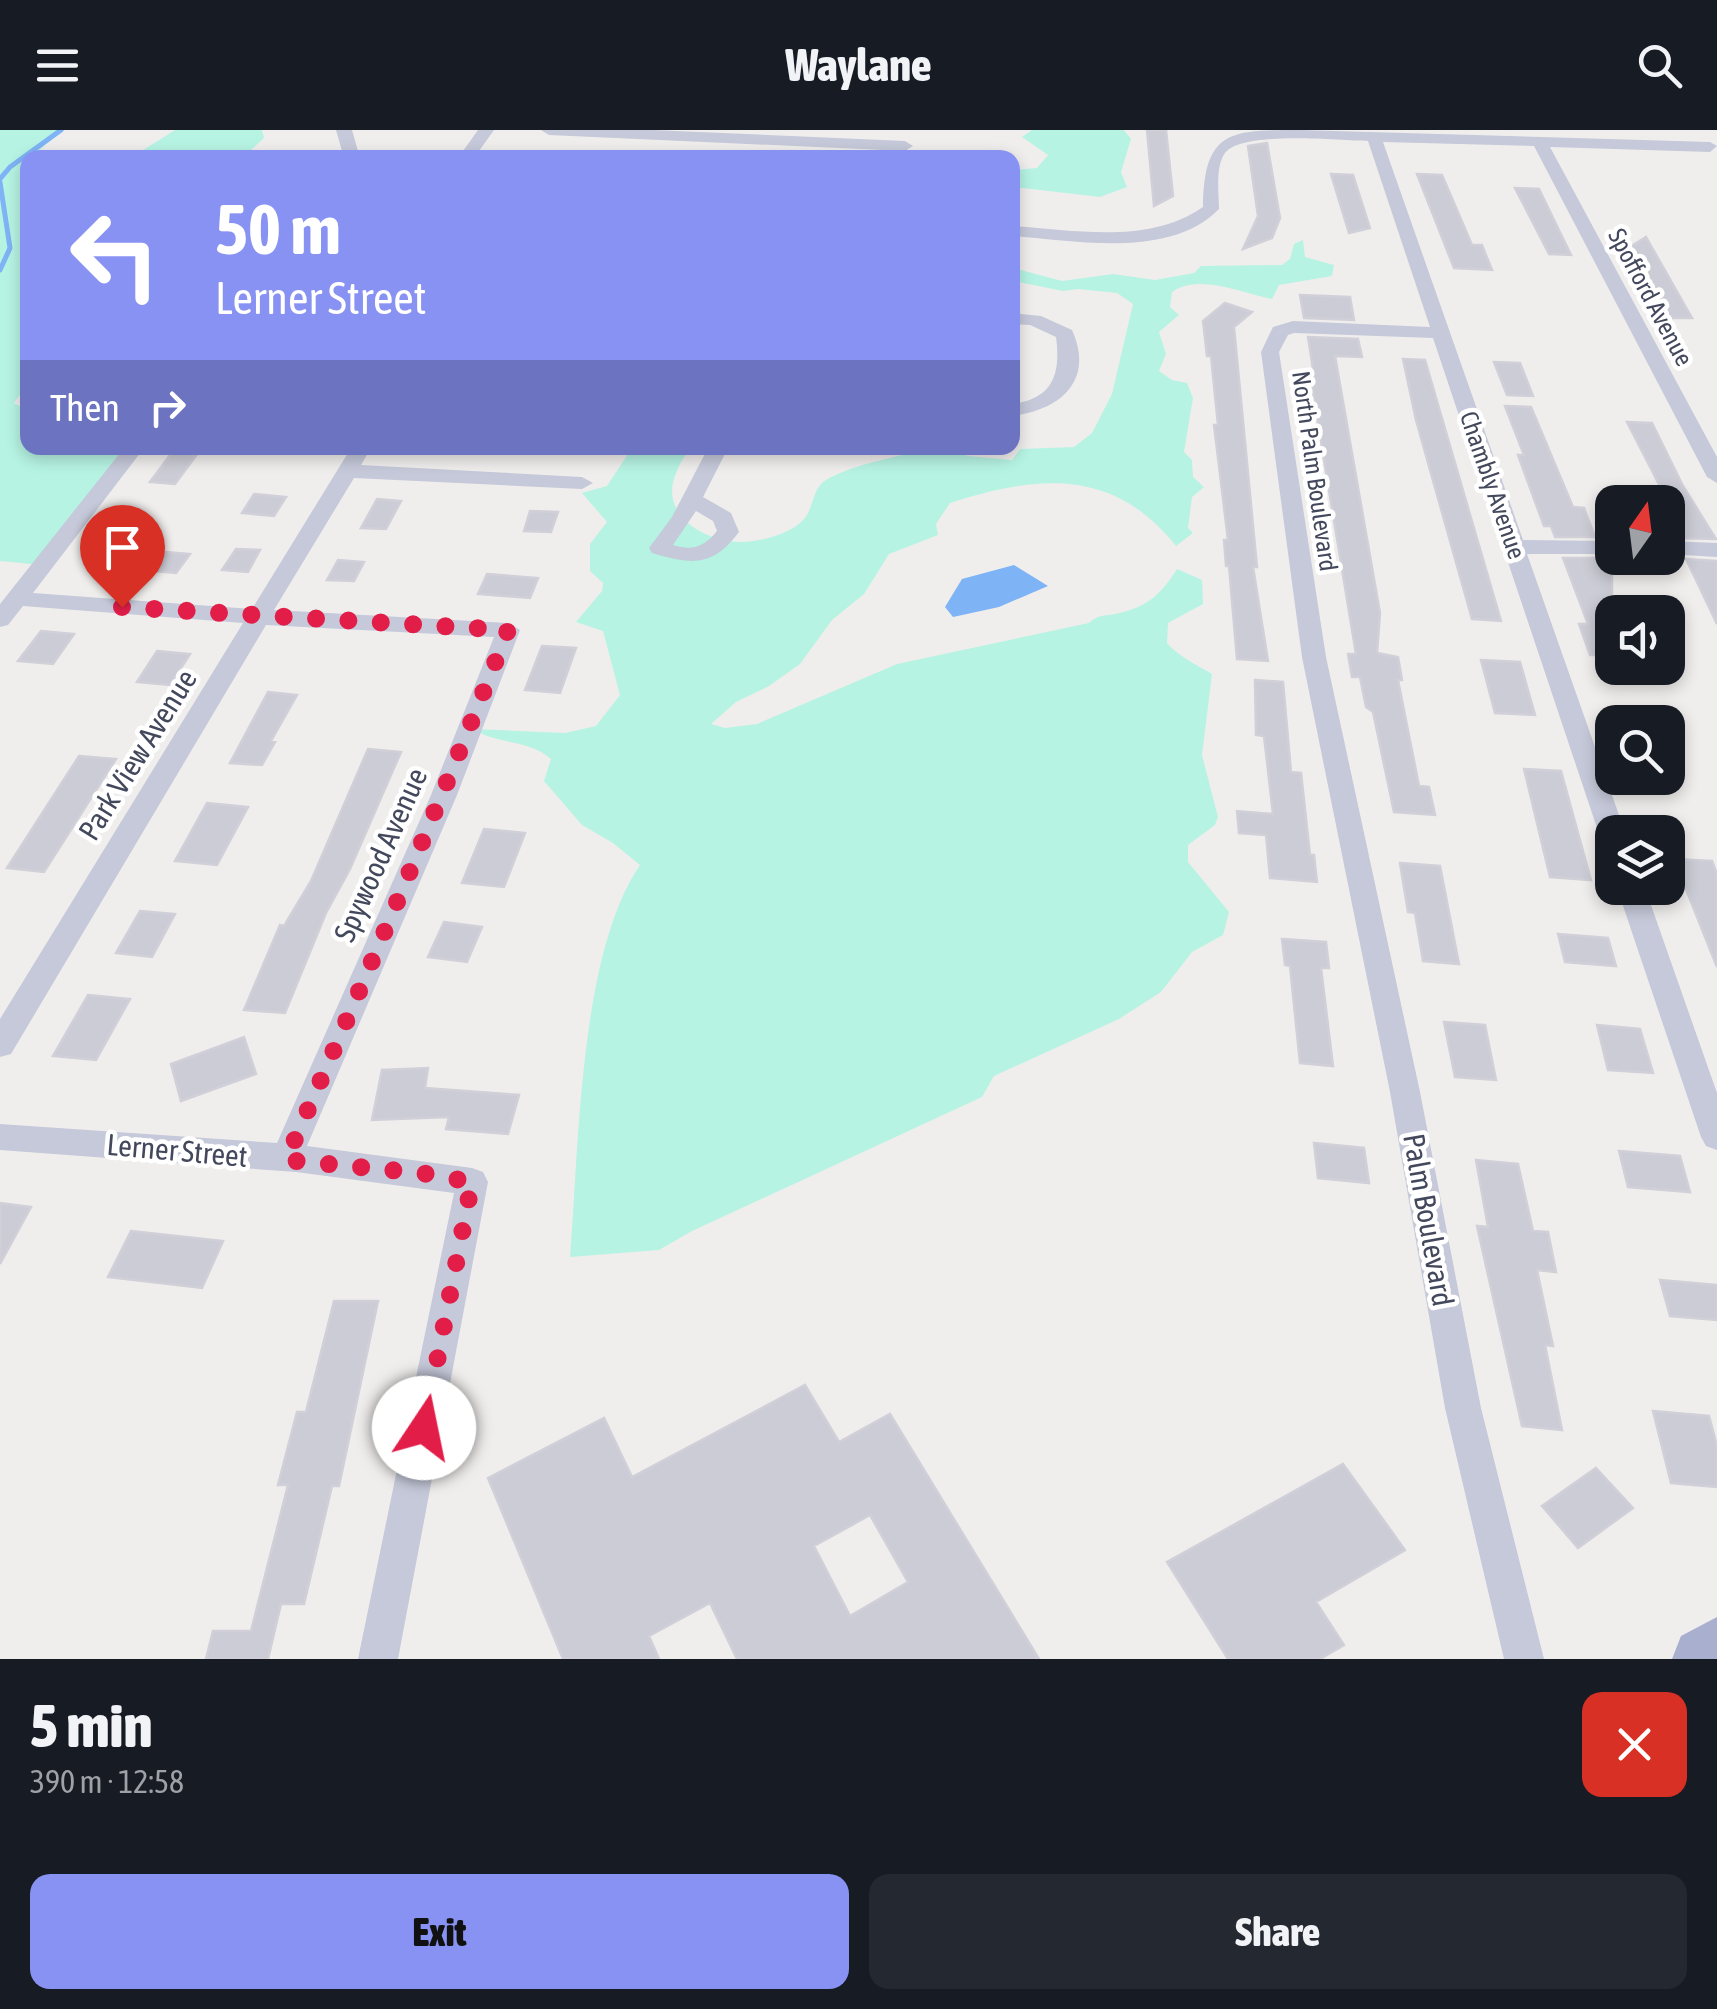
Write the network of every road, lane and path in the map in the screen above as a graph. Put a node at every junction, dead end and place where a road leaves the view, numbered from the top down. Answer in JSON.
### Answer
{"nodes":[{"id":1,"x":548,"y":130,"type":"edge"},
{"id":2,"x":1698,"y":130,"type":"edge"},
{"id":3,"x":1374,"y":137,"type":"junction"},
{"id":4,"x":1540,"y":142,"type":"junction"},
{"id":5,"x":905,"y":145,"type":"edge"},
{"id":6,"x":1714,"y":152,"type":"edge"},
{"id":7,"x":1020,"y":232,"type":"edge"},
{"id":8,"x":1020,"y":319,"type":"edge"},
{"id":9,"x":1440,"y":333,"type":"junction"},
{"id":10,"x":1020,"y":408,"type":"edge"},
{"id":11,"x":129,"y":455,"type":"edge"},
{"id":12,"x":357,"y":455,"type":"edge"},
{"id":13,"x":714,"y":455,"type":"edge"},
{"id":14,"x":346,"y":472,"type":"junction"},
{"id":15,"x":1717,"y":477,"type":"edge"},
{"id":16,"x":582,"y":482,"type":"dead end"},
{"id":17,"x":692,"y":499,"type":"dead end"},
{"id":18,"x":1515,"y":547,"type":"junction"},
{"id":19,"x":1595,"y":547,"type":"edge"},
{"id":20,"x":1685,"y":549,"type":"edge"},
{"id":21,"x":1717,"y":550,"type":"edge"},
{"id":22,"x":18,"y":599,"type":"junction"},
{"id":23,"x":261,"y":618,"type":"junction"},
{"id":24,"x":0,"y":620,"type":"edge"},
{"id":25,"x":1340,"y":780,"type":"joint"},
{"id":26,"x":1606,"y":815,"type":"edge"},
{"id":27,"x":1637,"y":905,"type":"edge"},
{"id":28,"x":0,"y":1045,"type":"edge"},
{"id":29,"x":0,"y":1136,"type":"edge"},
{"id":30,"x":1717,"y":1137,"type":"edge"},
{"id":31,"x":286,"y":1160,"type":"junction"},
{"id":32,"x":1717,"y":1649,"type":"edge"},
{"id":33,"x":378,"y":1659,"type":"edge"},
{"id":34,"x":1524,"y":1659,"type":"edge"},
{"id":35,"x":1704,"y":1659,"type":"edge"}],
"edges":[{"from":1,"to":5,"type":"street"},
{"from":2,"to":6,"type":"street"},
{"from":3,"to":4,"type":"street"},
{"from":3,"to":7,"type":"street"},
{"from":3,"to":9,"type":"street","name":"Chambly Avenue"},
{"from":4,"to":6,"type":"street"},
{"from":4,"to":15,"type":"street","name":"Spofford Avenue"},
{"from":8,"to":10,"type":"street"},
{"from":9,"to":18,"type":"street","name":"Chambly Avenue"},
{"from":9,"to":25,"type":"street","name":"North Palm Boulevard"},
{"from":11,"to":22,"type":"street"},
{"from":12,"to":14,"type":"street","name":"Park View Avenue"},
{"from":13,"to":17,"type":"street"},
{"from":14,"to":16,"type":"street"},
{"from":14,"to":23,"type":"street","name":"Park View Avenue"},
{"from":18,"to":19,"type":"street"},
{"from":18,"to":26,"type":"street","name":"Chambly Avenue"},
{"from":20,"to":21,"type":"street"},
{"from":22,"to":23,"type":"street"},
{"from":22,"to":24,"type":"street"},
{"from":23,"to":28,"type":"street","name":"Park View Avenue"},
{"from":23,"to":31,"type":"street","name":"Spywood Avenue"},
{"from":25,"to":34,"type":"street","name":"Palm Boulevard"},
{"from":27,"to":30,"type":"street"},
{"from":29,"to":31,"type":"street","name":"Lerner Street"},
{"from":31,"to":33,"type":"street","name":"Lerner Street"},
{"from":32,"to":35,"type":"main road"}]}
